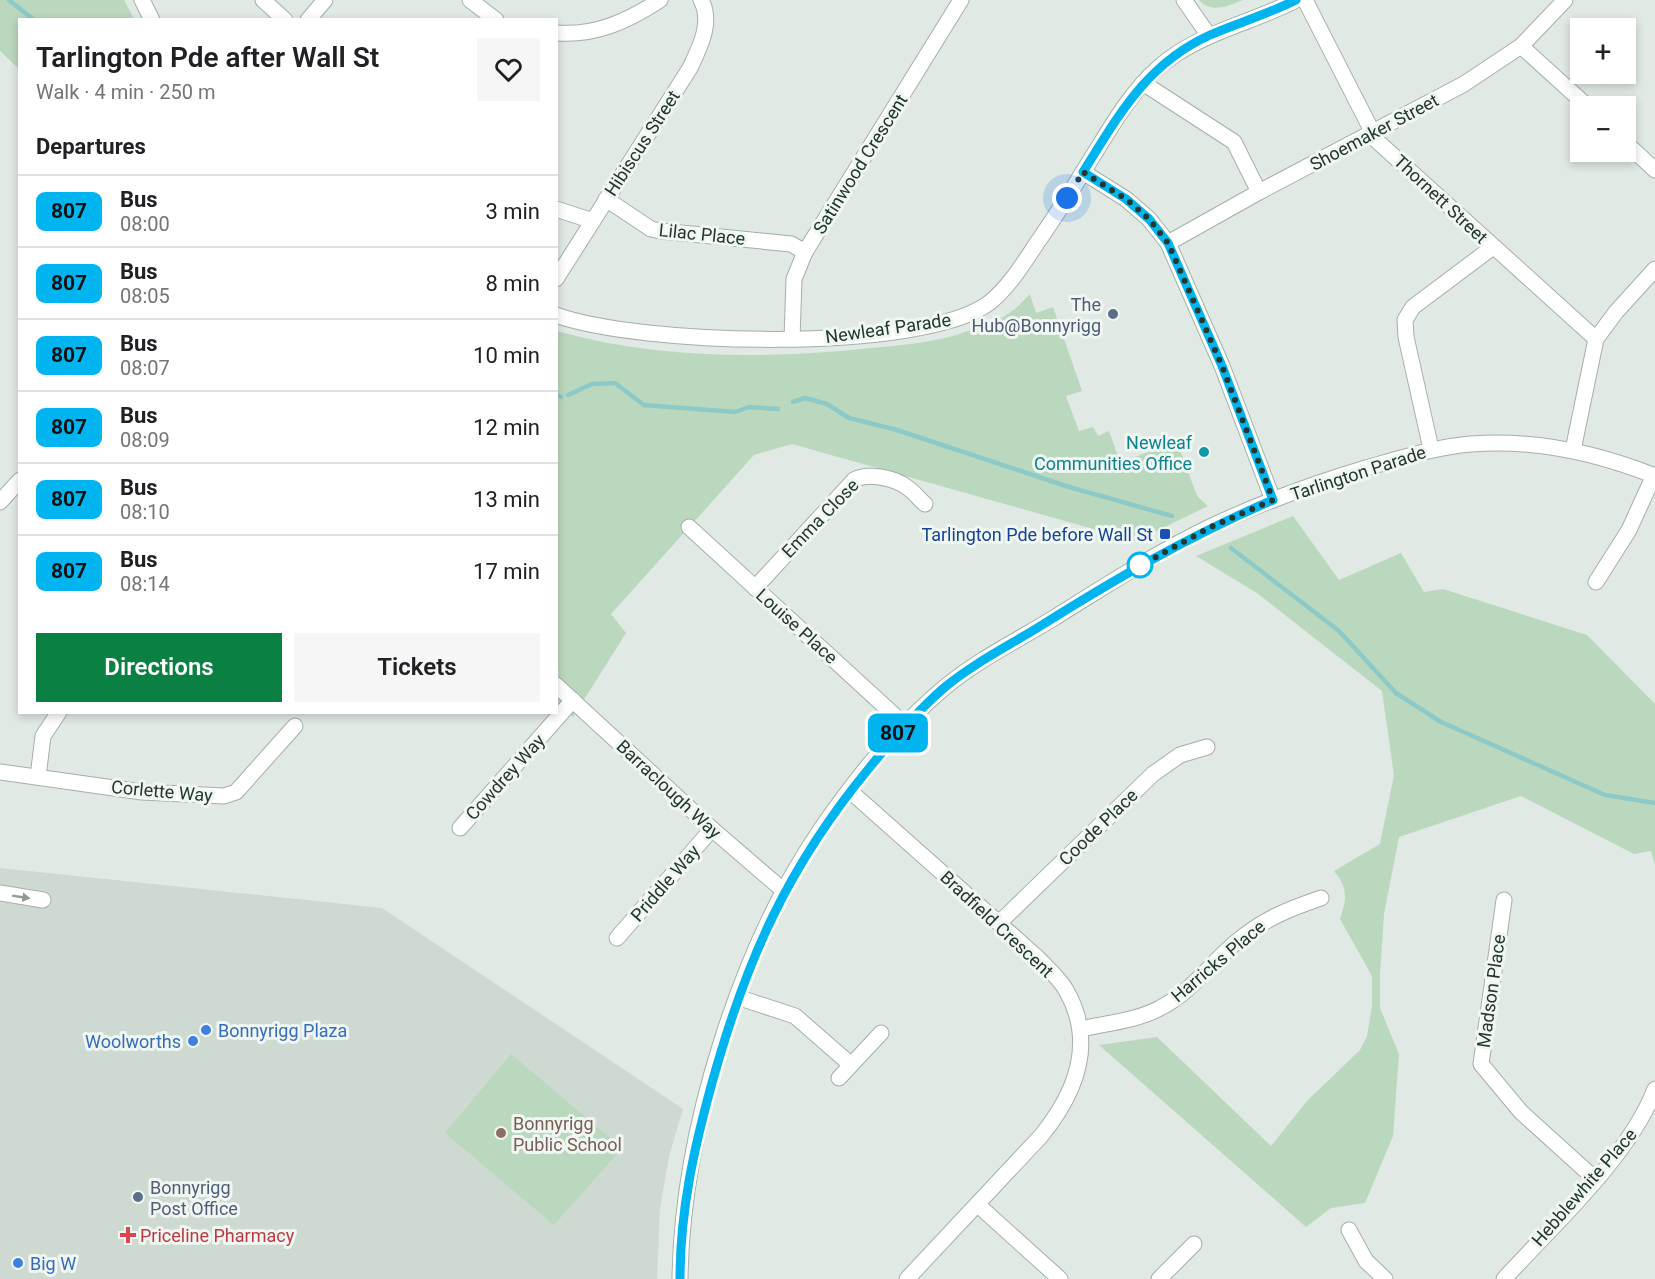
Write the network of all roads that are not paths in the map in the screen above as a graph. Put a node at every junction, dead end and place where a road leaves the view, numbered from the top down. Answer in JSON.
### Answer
{"nodes":[{"id":1,"x":142,"y":0,"type":"edge"},
{"id":2,"x":263,"y":0,"type":"edge"},
{"id":3,"x":325,"y":0,"type":"edge"},
{"id":4,"x":470,"y":0,"type":"edge"},
{"id":5,"x":660,"y":0,"type":"edge"},
{"id":6,"x":701,"y":0,"type":"edge"},
{"id":7,"x":961,"y":0,"type":"edge"},
{"id":8,"x":1184,"y":0,"type":"edge"},
{"id":9,"x":1296,"y":0,"type":"edge"},
{"id":10,"x":1305,"y":0,"type":"edge"},
{"id":11,"x":1565,"y":0,"type":"edge"},
{"id":12,"x":151,"y":18,"type":"edge"},
{"id":13,"x":283,"y":18,"type":"edge"},
{"id":14,"x":310,"y":18,"type":"edge"},
{"id":15,"x":493,"y":18,"type":"edge"},
{"id":16,"x":558,"y":33,"type":"edge"},
{"id":17,"x":1209,"y":36,"type":"junction"},
{"id":18,"x":1521,"y":46,"type":"junction"},
{"id":19,"x":1143,"y":83,"type":"junction"},
{"id":20,"x":1576,"y":96,"type":"edge"},
{"id":21,"x":1373,"y":133,"type":"junction"},
{"id":22,"x":1636,"y":152,"type":"edge"},
{"id":23,"x":1655,"y":170,"type":"edge"},
{"id":24,"x":1083,"y":172,"type":"junction"},
{"id":25,"x":1259,"y":192,"type":"junction"},
{"id":26,"x":606,"y":199,"type":"junction"},
{"id":27,"x":558,"y":210,"type":"edge"},
{"id":28,"x":593,"y":221,"type":"junction"},
{"id":29,"x":1168,"y":243,"type":"junction"},
{"id":30,"x":1493,"y":247,"type":"junction"},
{"id":31,"x":805,"y":252,"type":"junction"},
{"id":32,"x":1655,"y":269,"type":"edge"},
{"id":33,"x":558,"y":276,"type":"edge"},
{"id":34,"x":558,"y":316,"type":"edge"},
{"id":35,"x":792,"y":339,"type":"junction"},
{"id":36,"x":1596,"y":339,"type":"junction"},
{"id":37,"x":1431,"y":449,"type":"junction"},
{"id":38,"x":1573,"y":450,"type":"junction"},
{"id":39,"x":1655,"y":476,"type":"edge"},
{"id":40,"x":18,"y":482,"type":"edge"},
{"id":41,"x":1273,"y":500,"type":"junction"},
{"id":42,"x":0,"y":502,"type":"edge"},
{"id":43,"x":925,"y":504,"type":"dead end"},
{"id":44,"x":689,"y":527,"type":"dead end"},
{"id":45,"x":1596,"y":582,"type":"dead end"},
{"id":46,"x":755,"y":588,"type":"junction"},
{"id":47,"x":558,"y":687,"type":"edge"},
{"id":48,"x":573,"y":700,"type":"junction"},
{"id":49,"x":58,"y":714,"type":"edge"},
{"id":50,"x":904,"y":725,"type":"junction"},
{"id":51,"x":295,"y":726,"type":"dead end"},
{"id":52,"x":1207,"y":747,"type":"dead end"},
{"id":53,"x":0,"y":772,"type":"edge"},
{"id":54,"x":38,"y":777,"type":"junction"},
{"id":55,"x":850,"y":791,"type":"junction"},
{"id":56,"x":460,"y":828,"type":"dead end"},
{"id":57,"x":712,"y":829,"type":"junction"},
{"id":58,"x":784,"y":891,"type":"junction"},
{"id":59,"x":0,"y":893,"type":"edge"},
{"id":60,"x":1321,"y":898,"type":"dead end"},
{"id":61,"x":43,"y":900,"type":"dead end"},
{"id":62,"x":1504,"y":900,"type":"dead end"},
{"id":63,"x":999,"y":923,"type":"junction"},
{"id":64,"x":617,"y":938,"type":"dead end"},
{"id":65,"x":737,"y":997,"type":"junction"},
{"id":66,"x":1081,"y":1029,"type":"junction"},
{"id":67,"x":882,"y":1033,"type":"dead end"},
{"id":68,"x":850,"y":1064,"type":"junction"},
{"id":69,"x":839,"y":1078,"type":"dead end"},
{"id":70,"x":1655,"y":1089,"type":"edge"},
{"id":71,"x":1595,"y":1179,"type":"junction"},
{"id":72,"x":978,"y":1205,"type":"junction"},
{"id":73,"x":1348,"y":1230,"type":"dead end"},
{"id":74,"x":1194,"y":1244,"type":"dead end"},
{"id":75,"x":680,"y":1279,"type":"edge"},
{"id":76,"x":907,"y":1279,"type":"edge"},
{"id":77,"x":1060,"y":1279,"type":"edge"},
{"id":78,"x":1159,"y":1279,"type":"edge"},
{"id":79,"x":1385,"y":1279,"type":"edge"},
{"id":80,"x":1504,"y":1279,"type":"edge"}],
"edges":[{"from":1,"to":12,"type":"street"},
{"from":2,"to":13,"type":"street"},
{"from":3,"to":14,"type":"street"},
{"from":4,"to":15,"type":"street"},
{"from":5,"to":16,"type":"street"},
{"from":6,"to":26,"type":"street","name":"Hibiscus Street"},
{"from":7,"to":31,"type":"street","name":"Satinwood Crescent"},
{"from":8,"to":17,"type":"street"},
{"from":9,"to":17,"type":"street","name":"Newleaf Parade"},
{"from":10,"to":21,"type":"street","name":"Thornett Street"},
{"from":11,"to":18,"type":"street","name":"Shoemaker Street"},
{"from":17,"to":19,"type":"street","name":"Newleaf Parade"},
{"from":18,"to":20,"type":"street"},
{"from":18,"to":21,"type":"street","name":"Shoemaker Street"},
{"from":19,"to":24,"type":"street","name":"Newleaf Parade"},
{"from":19,"to":25,"type":"street"},
{"from":21,"to":25,"type":"street","name":"Shoemaker Street"},
{"from":21,"to":30,"type":"street","name":"Thornett Street"},
{"from":22,"to":23,"type":"street"},
{"from":24,"to":29,"type":"street"},
{"from":24,"to":35,"type":"street","name":"Newleaf Parade"},
{"from":25,"to":29,"type":"street","name":"Shoemaker Street"},
{"from":26,"to":28,"type":"street","name":"Hibiscus Street"},
{"from":26,"to":31,"type":"street","name":"Lilac Place"},
{"from":27,"to":28,"type":"street"},
{"from":28,"to":33,"type":"street","name":"Hibiscus Street"},
{"from":29,"to":41,"type":"street"},
{"from":30,"to":36,"type":"street","name":"Thornett Street"},
{"from":30,"to":37,"type":"street"},
{"from":31,"to":35,"type":"street","name":"Satinwood Crescent"},
{"from":32,"to":36,"type":"street"},
{"from":34,"to":35,"type":"street","name":"Newleaf Parade"},
{"from":36,"to":38,"type":"street"},
{"from":37,"to":38,"type":"street","name":"Tarlington Parade"},
{"from":37,"to":41,"type":"street","name":"Tarlington Parade"},
{"from":38,"to":39,"type":"street","name":"Tarlington Parade"},
{"from":39,"to":45,"type":"street"},
{"from":40,"to":42,"type":"street"},
{"from":41,"to":50,"type":"street","name":"Tarlington Parade"},
{"from":43,"to":46,"type":"street","name":"Emma Close"},
{"from":44,"to":46,"type":"street","name":"Louise Place"},
{"from":46,"to":50,"type":"street","name":"Louise Place"},
{"from":47,"to":48,"type":"street","name":"Barraclough Way"},
{"from":48,"to":56,"type":"street","name":"Cowdrey Way"},
{"from":48,"to":57,"type":"street","name":"Barraclough Way"},
{"from":49,"to":54,"type":"street"},
{"from":50,"to":55,"type":"street","name":"Tarlington Parade"},
{"from":51,"to":54,"type":"street","name":"Corlette Way"},
{"from":52,"to":63,"type":"street","name":"Coode Place"},
{"from":53,"to":54,"type":"street","name":"Corlette Way"},
{"from":55,"to":58,"type":"street","name":"Tarlington Parade"},
{"from":55,"to":63,"type":"street","name":"Bradfield Crescent"},
{"from":57,"to":58,"type":"street","name":"Barraclough Way"},
{"from":57,"to":64,"type":"street","name":"Priddle Way"},
{"from":58,"to":65,"type":"street","name":"Tarlington Parade"},
{"from":59,"to":61,"type":"street","one_way":true},
{"from":60,"to":66,"type":"street","name":"Harricks Place"},
{"from":62,"to":71,"type":"street","name":"Madson Place"},
{"from":63,"to":66,"type":"street","name":"Bradfield Crescent"},
{"from":65,"to":68,"type":"street"},
{"from":65,"to":75,"type":"street","name":"Tarlington Parade"},
{"from":66,"to":72,"type":"street","name":"Bradfield Crescent"},
{"from":67,"to":68,"type":"street"},
{"from":68,"to":69,"type":"street"},
{"from":70,"to":71,"type":"street","name":"Hebblewhite Place"},
{"from":71,"to":80,"type":"street","name":"Hebblewhite Place"},
{"from":72,"to":76,"type":"street","name":"Bradfield Crescent"},
{"from":72,"to":77,"type":"street"},
{"from":73,"to":79,"type":"street"},
{"from":74,"to":78,"type":"street"}]}
